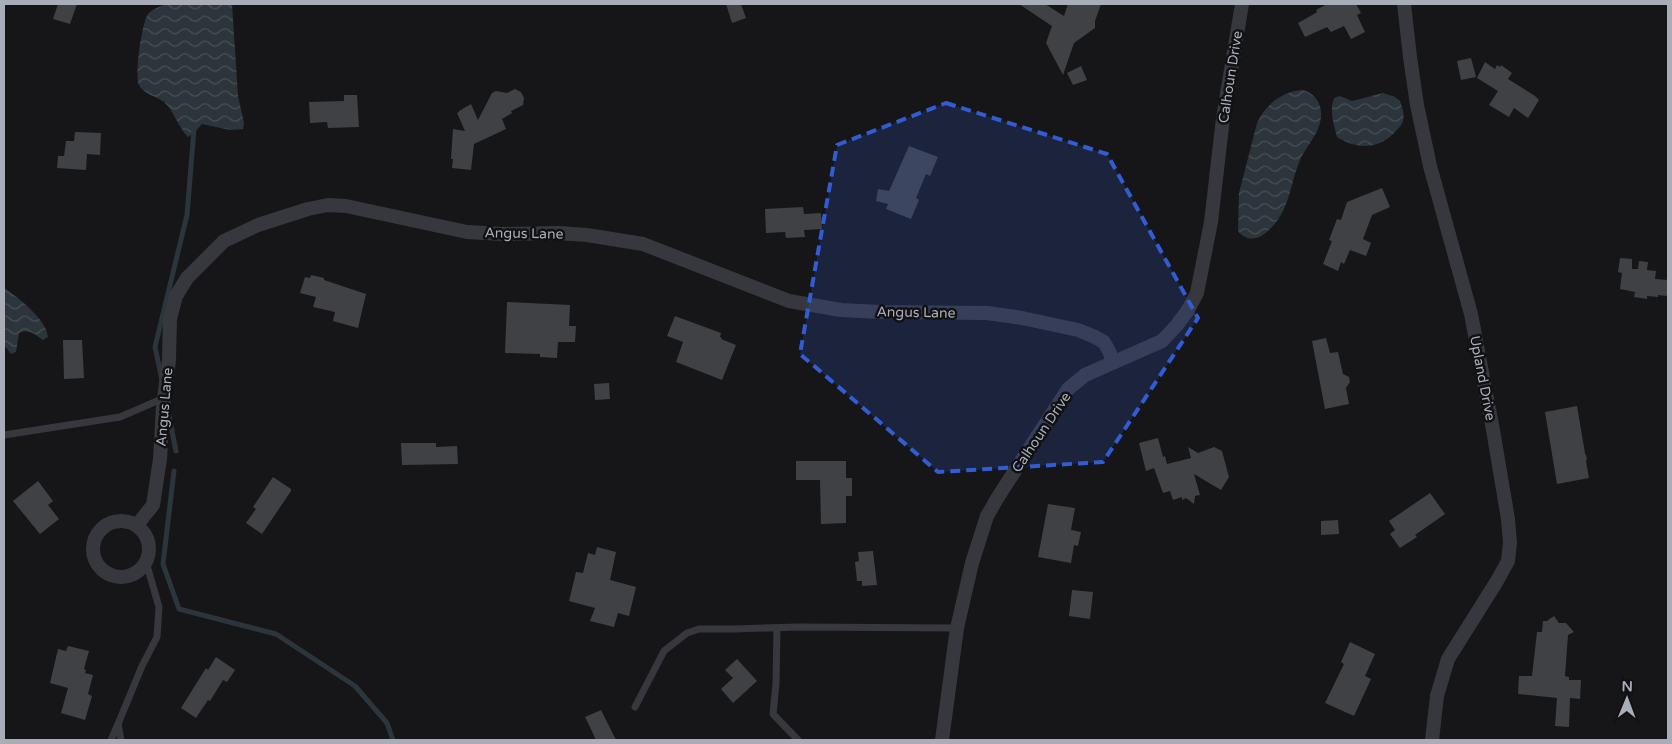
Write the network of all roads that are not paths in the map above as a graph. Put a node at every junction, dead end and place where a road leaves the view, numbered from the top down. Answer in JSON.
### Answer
{"nodes":[{"id":1,"x":1242,"y":4,"type":"edge"},
{"id":2,"x":1404,"y":4,"type":"edge"},
{"id":3,"x":1112,"y":362,"type":"junction"},
{"id":4,"x":164,"y":398,"type":"junction"},
{"id":5,"x":4,"y":435,"type":"edge"},
{"id":6,"x":137,"y":525,"type":"junction"},
{"id":7,"x":146,"y":562,"type":"junction"},
{"id":8,"x":777,"y":628,"type":"junction"},
{"id":9,"x":957,"y":628,"type":"junction"},
{"id":10,"x":635,"y":707,"type":"dead end"},
{"id":11,"x":118,"y":724,"type":"junction"},
{"id":12,"x":110,"y":740,"type":"edge"},
{"id":13,"x":121,"y":740,"type":"edge"},
{"id":14,"x":798,"y":740,"type":"edge"},
{"id":15,"x":942,"y":740,"type":"edge"},
{"id":16,"x":1432,"y":740,"type":"edge"}],
"edges":[{"from":1,"to":3,"type":"street","name":"Calhoun Drive"},
{"from":2,"to":16,"type":"street","name":"Upland Drive"},
{"from":3,"to":4,"type":"street","name":"Angus Lane"},
{"from":3,"to":9,"type":"street","name":"Calhoun Drive"},
{"from":4,"to":5,"type":"lane"},
{"from":4,"to":6,"type":"street","name":"Angus Lane"},
{"from":6,"to":7,"type":"street"},
{"from":6,"to":7,"type":"street"},
{"from":7,"to":11,"type":"lane"},
{"from":8,"to":9,"type":"lane"},
{"from":8,"to":10,"type":"lane"},
{"from":8,"to":14,"type":"lane"},
{"from":9,"to":15,"type":"street","name":"Calhoun Drive"},
{"from":11,"to":12,"type":"lane"},
{"from":11,"to":13,"type":"lane"}]}
